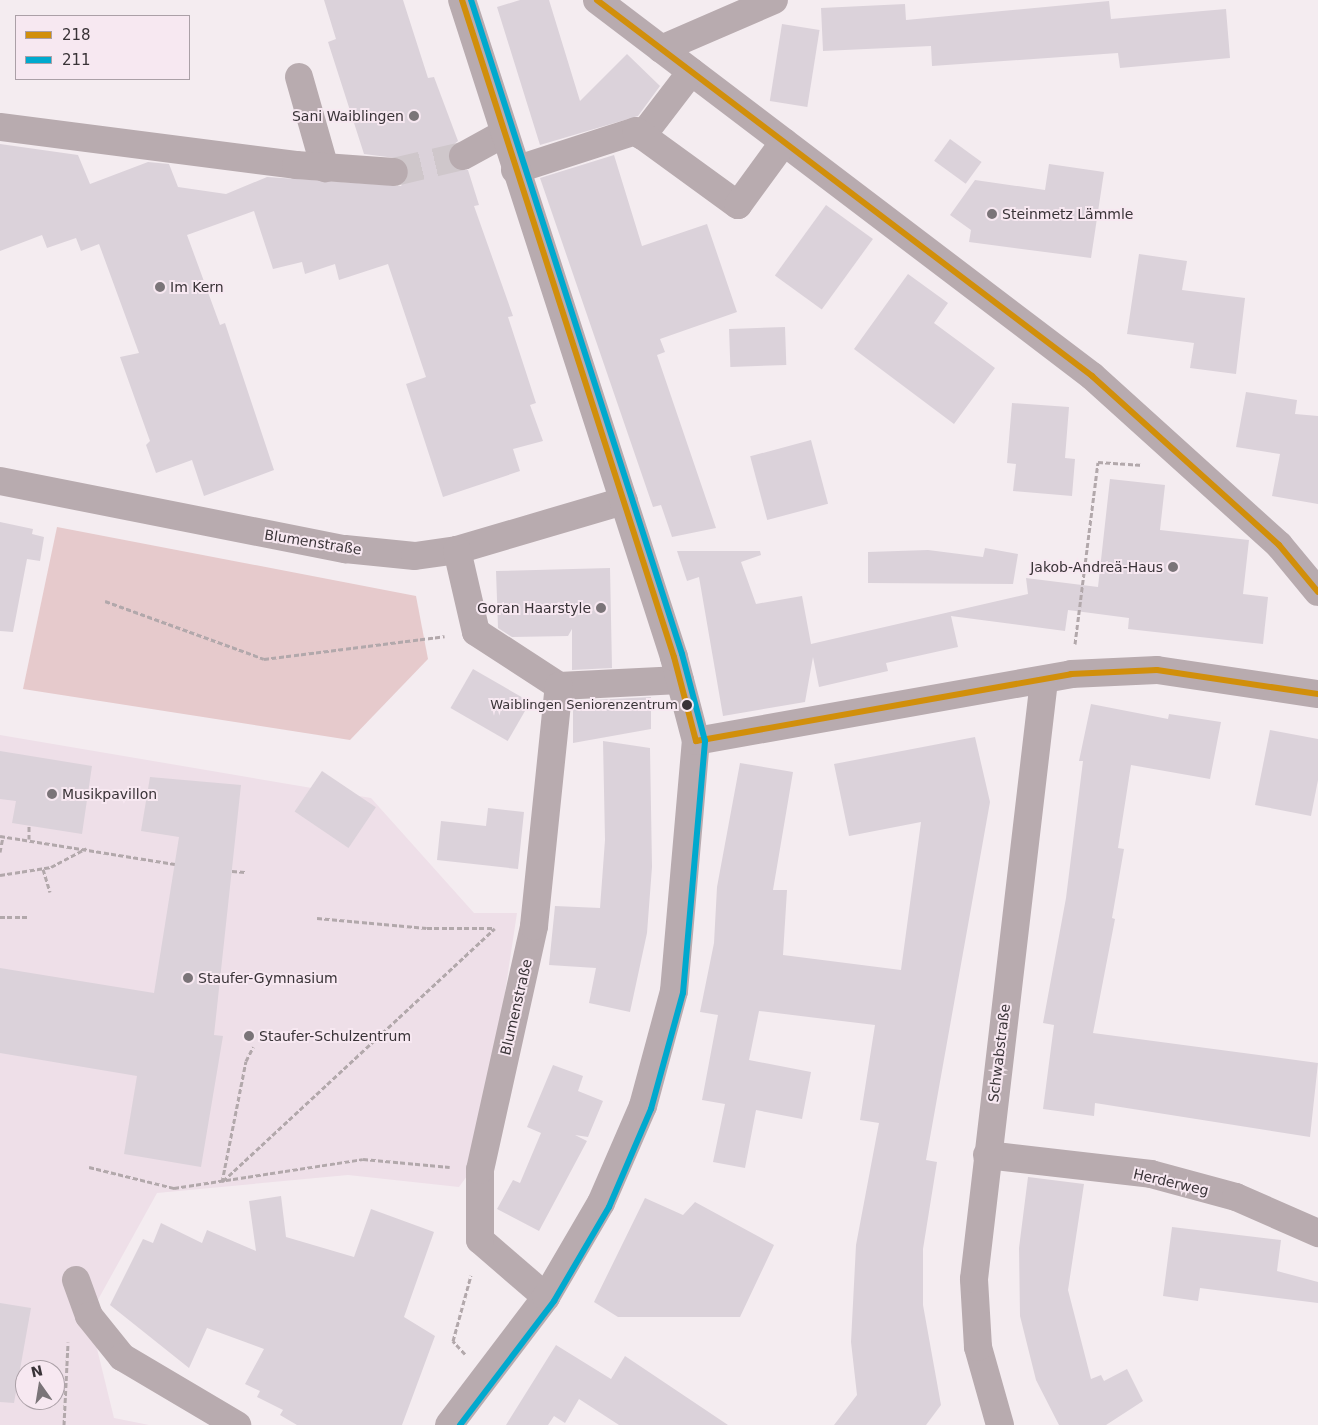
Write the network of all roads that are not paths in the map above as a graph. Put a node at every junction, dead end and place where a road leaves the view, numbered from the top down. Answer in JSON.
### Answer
{"nodes":[{"id":1,"x":462,"y":0,"type":"edge"},
{"id":2,"x":597,"y":0,"type":"edge"},
{"id":3,"x":774,"y":0,"type":"edge"},
{"id":4,"x":661,"y":48,"type":"junction"},
{"id":5,"x":691,"y":72,"type":"junction"},
{"id":6,"x":299,"y":77,"type":"dead end"},
{"id":7,"x":0,"y":127,"type":"edge"},
{"id":8,"x":503,"y":134,"type":"junction"},
{"id":9,"x":642,"y":136,"type":"junction"},
{"id":10,"x":784,"y":142,"type":"junction"},
{"id":11,"x":463,"y":156,"type":"tunnel mouth"},
{"id":12,"x":325,"y":168,"type":"junction"},
{"id":13,"x":515,"y":170,"type":"junction"},
{"id":14,"x":394,"y":172,"type":"tunnel mouth"},
{"id":15,"x":0,"y":481,"type":"edge"},
{"id":16,"x":624,"y":501,"type":"junction"},
{"id":17,"x":457,"y":550,"type":"junction"},
{"id":18,"x":1318,"y":592,"type":"edge"},
{"id":19,"x":680,"y":680,"type":"junction"},
{"id":20,"x":1044,"y":680,"type":"junction"},
{"id":21,"x":559,"y":686,"type":"junction"},
{"id":22,"x":1312,"y":690,"type":"edge"},
{"id":23,"x":696,"y":741,"type":"junction"},
{"id":24,"x":987,"y":1155,"type":"junction"},
{"id":25,"x":1318,"y":1233,"type":"edge"},
{"id":26,"x":76,"y":1280,"type":"dead end"},
{"id":27,"x":546,"y":1297,"type":"junction"},
{"id":28,"x":991,"y":1421,"type":"edge"},
{"id":29,"x":237,"y":1425,"type":"edge"},
{"id":30,"x":449,"y":1425,"type":"edge"}],
"edges":[{"from":1,"to":8,"type":"street"},
{"from":2,"to":4,"type":"street"},
{"from":3,"to":4,"type":"street"},
{"from":4,"to":5,"type":"street"},
{"from":5,"to":9,"type":"street"},
{"from":5,"to":10,"type":"street"},
{"from":6,"to":12,"type":"street"},
{"from":7,"to":12,"type":"street"},
{"from":8,"to":11,"type":"street"},
{"from":8,"to":13,"type":"street"},
{"from":9,"to":10,"type":"street"},
{"from":9,"to":13,"type":"street"},
{"from":10,"to":18,"type":"street"},
{"from":12,"to":14,"type":"street"},
{"from":13,"to":16,"type":"street"},
{"from":15,"to":17,"type":"street","name":"Blumenstraße"},
{"from":16,"to":17,"type":"street","name":"Blumenstraße"},
{"from":16,"to":19,"type":"street"},
{"from":17,"to":21,"type":"street"},
{"from":19,"to":21,"type":"street"},
{"from":19,"to":23,"type":"street"},
{"from":20,"to":22,"type":"street"},
{"from":20,"to":23,"type":"street"},
{"from":20,"to":24,"type":"street","name":"Schwabstraße"},
{"from":21,"to":27,"type":"street","name":"Blumenstraße"},
{"from":23,"to":27,"type":"street"},
{"from":24,"to":25,"type":"street","name":"Herderweg"},
{"from":24,"to":28,"type":"street","name":"Schwabstraße"},
{"from":26,"to":29,"type":"street"},
{"from":27,"to":30,"type":"street"}]}
